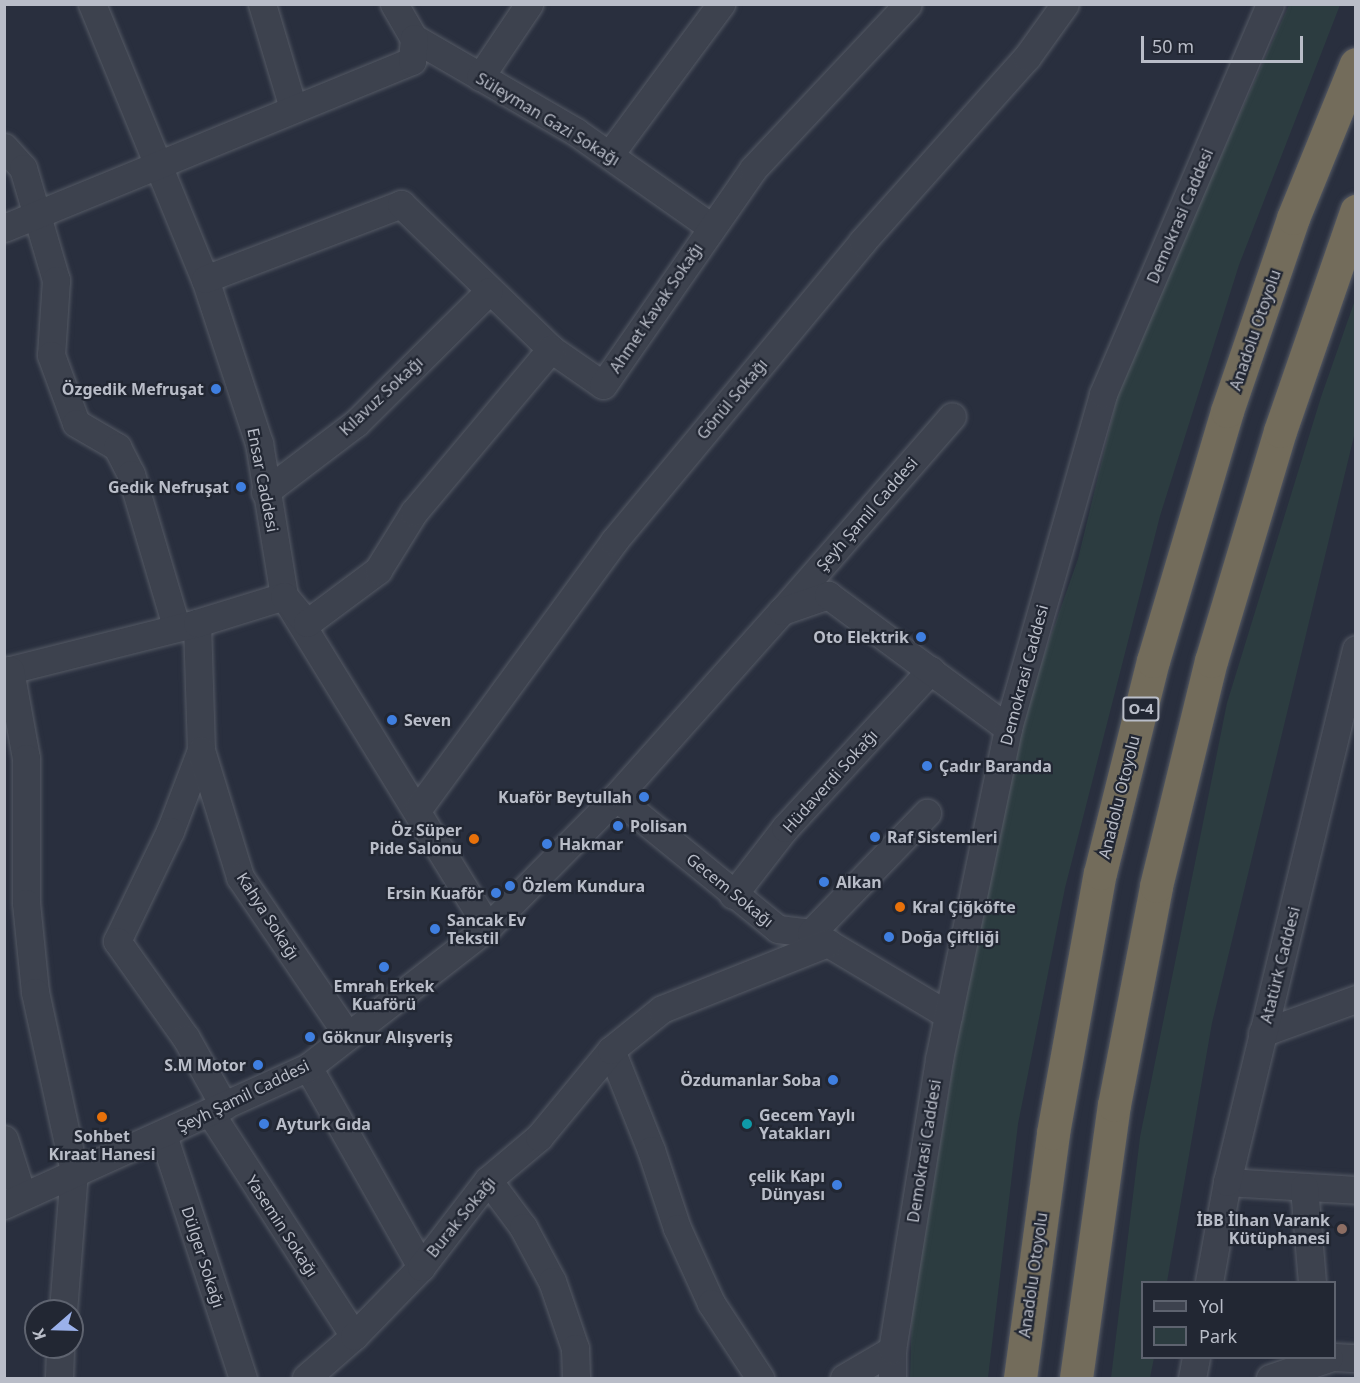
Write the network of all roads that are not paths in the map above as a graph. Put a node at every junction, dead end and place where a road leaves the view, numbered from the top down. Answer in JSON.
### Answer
{"nodes":[{"id":1,"x":92,"y":4,"type":"edge"},
{"id":2,"x":262,"y":4,"type":"edge"},
{"id":3,"x":394,"y":4,"type":"edge"},
{"id":4,"x":529,"y":4,"type":"edge"},
{"id":5,"x":721,"y":4,"type":"edge"},
{"id":6,"x":908,"y":4,"type":"edge"},
{"id":7,"x":1065,"y":4,"type":"edge"},
{"id":8,"x":1270,"y":4,"type":"edge"},
{"id":9,"x":414,"y":39,"type":"junction"},
{"id":10,"x":1356,"y":64,"type":"edge"},
{"id":11,"x":480,"y":77,"type":"junction"},
{"id":12,"x":293,"y":108,"type":"junction"},
{"id":13,"x":4,"y":147,"type":"edge"},
{"id":14,"x":610,"y":154,"type":"junction"},
{"id":15,"x":158,"y":167,"type":"junction"},
{"id":16,"x":1356,"y":211,"type":"edge"},
{"id":17,"x":38,"y":214,"type":"junction"},
{"id":18,"x":711,"y":227,"type":"junction"},
{"id":19,"x":4,"y":228,"type":"edge"},
{"id":20,"x":205,"y":279,"type":"junction"},
{"id":21,"x":489,"y":291,"type":"junction"},
{"id":22,"x":551,"y":349,"type":"junction"},
{"id":23,"x":952,"y":416,"type":"dead end"},
{"id":24,"x":265,"y":492,"type":"junction"},
{"id":25,"x":284,"y":596,"type":"junction"},
{"id":26,"x":782,"y":611,"type":"junction"},
{"id":27,"x":187,"y":624,"type":"junction"},
{"id":28,"x":1356,"y":649,"type":"edge"},
{"id":29,"x":931,"y":670,"type":"junction"},
{"id":30,"x":7,"y":671,"type":"edge"},
{"id":31,"x":1349,"y":704,"type":"edge"},
{"id":32,"x":1008,"y":728,"type":"junction"},
{"id":33,"x":201,"y":750,"type":"junction"},
{"id":34,"x":616,"y":797,"type":"junction"},
{"id":35,"x":418,"y":809,"type":"junction"},
{"id":36,"x":927,"y":813,"type":"dead end"},
{"id":37,"x":733,"y":895,"type":"junction"},
{"id":38,"x":15,"y":906,"type":"edge"},
{"id":39,"x":488,"y":927,"type":"junction"},
{"id":40,"x":820,"y":938,"type":"junction"},
{"id":41,"x":1356,"y":999,"type":"edge"},
{"id":42,"x":948,"y":1015,"type":"junction"},
{"id":43,"x":1262,"y":1033,"type":"junction"},
{"id":44,"x":348,"y":1036,"type":"junction"},
{"id":45,"x":611,"y":1050,"type":"junction"},
{"id":46,"x":308,"y":1067,"type":"junction"},
{"id":47,"x":218,"y":1110,"type":"junction"},
{"id":48,"x":163,"y":1134,"type":"junction"},
{"id":49,"x":4,"y":1139,"type":"edge"},
{"id":50,"x":74,"y":1171,"type":"junction"},
{"id":51,"x":488,"y":1180,"type":"junction"},
{"id":52,"x":1227,"y":1182,"type":"junction"},
{"id":53,"x":1304,"y":1187,"type":"junction"},
{"id":54,"x":1356,"y":1190,"type":"edge"},
{"id":55,"x":13,"y":1200,"type":"edge"},
{"id":56,"x":421,"y":1267,"type":"junction"},
{"id":57,"x":1209,"y":1281,"type":"edge"},
{"id":58,"x":1312,"y":1281,"type":"edge"},
{"id":59,"x":64,"y":1299,"type":"edge"},
{"id":60,"x":354,"y":1336,"type":"junction"},
{"id":61,"x":892,"y":1350,"type":"junction"},
{"id":62,"x":1356,"y":1358,"type":"edge"},
{"id":63,"x":1196,"y":1359,"type":"edge"},
{"id":64,"x":1325,"y":1362,"type":"edge"},
{"id":65,"x":243,"y":1378,"type":"edge"},
{"id":66,"x":306,"y":1378,"type":"edge"},
{"id":67,"x":576,"y":1378,"type":"edge"},
{"id":68,"x":760,"y":1378,"type":"edge"},
{"id":69,"x":844,"y":1378,"type":"edge"},
{"id":70,"x":892,"y":1378,"type":"edge"},
{"id":71,"x":1020,"y":1378,"type":"edge"},
{"id":72,"x":1077,"y":1378,"type":"edge"},
{"id":73,"x":1192,"y":1378,"type":"edge"},
{"id":74,"x":1270,"y":1378,"type":"edge"}],
"edges":[{"from":1,"to":15,"type":"street","name":"Ensar Caddesi"},
{"from":2,"to":12,"type":"street"},
{"from":3,"to":9,"type":"street"},
{"from":4,"to":11,"type":"street"},
{"from":5,"to":14,"type":"street"},
{"from":6,"to":18,"type":"street","name":"Ahmet Kavak Sokağı"},
{"from":7,"to":35,"type":"street","name":"Gönül Sokağı"},
{"from":8,"to":32,"type":"street","name":"Demokrasi Caddesi"},
{"from":9,"to":11,"type":"street","name":"Süleyman Gazi Sokağı"},
{"from":9,"to":12,"type":"street"},
{"from":10,"to":71,"type":"highway","name":"Anadolu Otoyolu","number":"O-4"},
{"from":11,"to":14,"type":"street","name":"Süleyman Gazi Sokağı"},
{"from":12,"to":15,"type":"street"},
{"from":13,"to":17,"type":"street"},
{"from":14,"to":18,"type":"street","name":"Süleyman Gazi Sokağı"},
{"from":15,"to":17,"type":"street"},
{"from":15,"to":20,"type":"street","name":"Ensar Caddesi"},
{"from":16,"to":72,"type":"highway"},
{"from":17,"to":19,"type":"street"},
{"from":17,"to":27,"type":"street"},
{"from":18,"to":22,"type":"street","name":"Ahmet Kavak Sokağı"},
{"from":20,"to":21,"type":"street","name":"Ahmet Kavak Sokağı"},
{"from":20,"to":24,"type":"street","name":"Ensar Caddesi"},
{"from":21,"to":22,"type":"street","name":"Ahmet Kavak Sokağı"},
{"from":21,"to":24,"type":"street","name":"Kılavuz Sokağı"},
{"from":22,"to":25,"type":"street"},
{"from":23,"to":26,"type":"street","name":"Şeyh Şamil Caddesi"},
{"from":24,"to":25,"type":"street","name":"Ensar Caddesi"},
{"from":25,"to":27,"type":"street"},
{"from":25,"to":35,"type":"street","name":"Ensar Caddesi"},
{"from":26,"to":29,"type":"street"},
{"from":26,"to":34,"type":"street","name":"Şeyh Şamil Caddesi"},
{"from":27,"to":30,"type":"street"},
{"from":27,"to":33,"type":"street"},
{"from":28,"to":31,"type":"street","name":"Atatürk Caddesi"},
{"from":29,"to":32,"type":"street"},
{"from":29,"to":37,"type":"street","name":"Hüdaverdi Sokağı"},
{"from":30,"to":38,"type":"street"},
{"from":31,"to":43,"type":"street","name":"Atatürk Caddesi"},
{"from":32,"to":42,"type":"street","name":"Demokrasi Caddesi"},
{"from":33,"to":44,"type":"street","name":"Kahya Sokağı"},
{"from":33,"to":47,"type":"street","name":"Yasemin Sokağı"},
{"from":34,"to":37,"type":"street","name":"Gecem Sokağı"},
{"from":34,"to":39,"type":"street","name":"Şeyh Şamil Caddesi"},
{"from":35,"to":39,"type":"street","name":"Ensar Caddesi"},
{"from":36,"to":40,"type":"street"},
{"from":37,"to":40,"type":"street","name":"Gecem Sokağı"},
{"from":38,"to":50,"type":"street"},
{"from":39,"to":44,"type":"street","name":"Şeyh Şamil Caddesi"},
{"from":40,"to":42,"type":"street","name":"Gecem Sokağı"},
{"from":40,"to":45,"type":"street","name":"Burak Sokağı"},
{"from":41,"to":43,"type":"street"},
{"from":42,"to":61,"type":"street","name":"Demokrasi Caddesi"},
{"from":43,"to":52,"type":"street","name":"Atatürk Caddesi"},
{"from":44,"to":46,"type":"street","name":"Şeyh Şamil Caddesi"},
{"from":45,"to":51,"type":"street","name":"Burak Sokağı"},
{"from":45,"to":68,"type":"street"},
{"from":46,"to":47,"type":"street","name":"Şeyh Şamil Caddesi"},
{"from":46,"to":56,"type":"street"},
{"from":47,"to":48,"type":"street","name":"Şeyh Şamil Caddesi"},
{"from":47,"to":60,"type":"street","name":"Yasemin Sokağı"},
{"from":48,"to":50,"type":"street","name":"Şeyh Şamil Caddesi"},
{"from":48,"to":65,"type":"street","name":"Dülger Sokağı"},
{"from":49,"to":55,"type":"street"},
{"from":50,"to":55,"type":"street","name":"Şeyh Şamil Caddesi"},
{"from":50,"to":59,"type":"street"},
{"from":51,"to":56,"type":"street","name":"Burak Sokağı"},
{"from":51,"to":67,"type":"street"},
{"from":52,"to":53,"type":"street"},
{"from":52,"to":57,"type":"street","name":"Atatürk Caddesi"},
{"from":53,"to":54,"type":"street"},
{"from":53,"to":58,"type":"street"},
{"from":56,"to":60,"type":"street","name":"Burak Sokağı"},
{"from":60,"to":66,"type":"street","name":"Burak Sokağı"},
{"from":61,"to":69,"type":"street"},
{"from":61,"to":70,"type":"street","name":"Demokrasi Caddesi"},
{"from":62,"to":64,"type":"street"},
{"from":63,"to":73,"type":"street"},
{"from":64,"to":74,"type":"street"}]}
